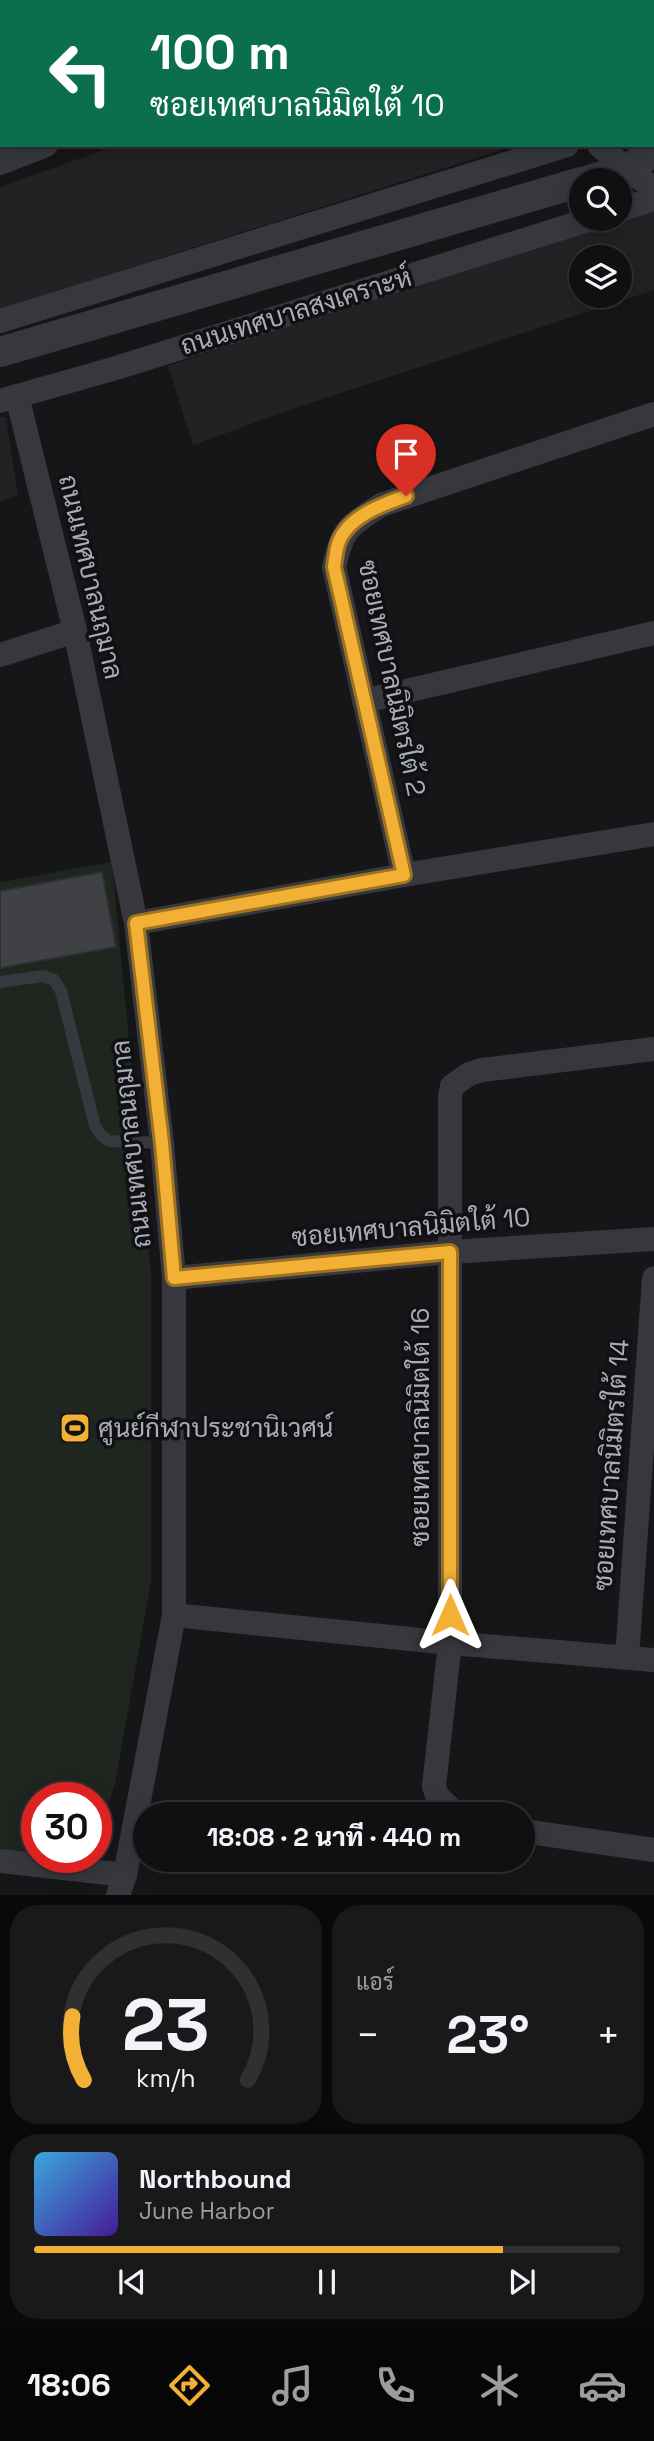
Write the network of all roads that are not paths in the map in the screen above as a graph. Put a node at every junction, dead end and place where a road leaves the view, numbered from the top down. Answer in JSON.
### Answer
{"nodes":[{"id":1,"x":39,"y":147,"type":"edge"},
{"id":2,"x":561,"y":147,"type":"edge"},
{"id":3,"x":602,"y":147,"type":"edge"},
{"id":4,"x":654,"y":152,"type":"edge"},
{"id":5,"x":13,"y":154,"type":"edge"},
{"id":6,"x":640,"y":169,"type":"edge"},
{"id":7,"x":569,"y":186,"type":"edge"},
{"id":8,"x":654,"y":188,"type":"edge"},
{"id":9,"x":654,"y":199,"type":"edge"},
{"id":10,"x":632,"y":206,"type":"edge"},
{"id":11,"x":569,"y":226,"type":"edge"},
{"id":12,"x":0,"y":321,"type":"edge"},
{"id":13,"x":0,"y":352,"type":"edge"},
{"id":14,"x":8,"y":399,"type":"edge"},
{"id":15,"x":654,"y":414,"type":"edge"},
{"id":16,"x":75,"y":631,"type":"junction"},
{"id":17,"x":654,"y":633,"type":"edge"},
{"id":18,"x":0,"y":655,"type":"edge"},
{"id":19,"x":364,"y":701,"type":"junction"},
{"id":20,"x":654,"y":834,"type":"edge"},
{"id":21,"x":404,"y":875,"type":"junction"},
{"id":22,"x":136,"y":923,"type":"junction"},
{"id":23,"x":0,"y":982,"type":"edge"},
{"id":24,"x":654,"y":1049,"type":"edge"},
{"id":25,"x":162,"y":1143,"type":"junction"},
{"id":26,"x":654,"y":1239,"type":"edge"},
{"id":27,"x":450,"y":1252,"type":"junction"},
{"id":28,"x":174,"y":1278,"type":"junction"},
{"id":29,"x":654,"y":1278,"type":"edge"},
{"id":30,"x":174,"y":1615,"type":"junction"},
{"id":31,"x":450,"y":1643,"type":"junction"},
{"id":32,"x":627,"y":1657,"type":"junction"},
{"id":33,"x":654,"y":1660,"type":"edge"},
{"id":34,"x":443,"y":1802,"type":"edge"},
{"id":35,"x":535,"y":1833,"type":"edge"},
{"id":36,"x":654,"y":1850,"type":"edge"},
{"id":37,"x":0,"y":1861,"type":"edge"},
{"id":38,"x":122,"y":1885,"type":"edge"}],
"edges":[{"from":1,"to":5,"type":"street"},
{"from":2,"to":12,"type":"street"},
{"from":3,"to":6,"type":"street"},
{"from":4,"to":6,"type":"street"},
{"from":6,"to":8,"type":"street"},
{"from":7,"to":13,"type":"street","name":"ถนนเทศบาลสงเคราะห์"},
{"from":9,"to":10,"type":"street"},
{"from":11,"to":14,"type":"street","name":"ถนนเทศบาลสงเคราะห์"},
{"from":14,"to":16,"type":"street","name":"ถนนเทศบาลนฤมาล"},
{"from":15,"to":19,"type":"street","name":"ซอยเทศบาลนิมิตรใต้ 2"},
{"from":16,"to":18,"type":"street"},
{"from":16,"to":22,"type":"street","name":"ถนนเทศบาลนฤมาล"},
{"from":17,"to":19,"type":"street"},
{"from":19,"to":21,"type":"street","name":"ซอยเทศบาลนิมิตรใต้ 2"},
{"from":20,"to":21,"type":"street"},
{"from":21,"to":22,"type":"street"},
{"from":22,"to":25,"type":"street","name":"ถนนเทศบาลนฤมาล"},
{"from":23,"to":25,"type":"lane"},
{"from":24,"to":27,"type":"street","name":"ซอยเทศบาลนิมิตใต้ 16"},
{"from":25,"to":28,"type":"street","name":"ถนนเทศบาลนฤมาล"},
{"from":26,"to":27,"type":"street","name":"ซอยเทศบาลนิมิตใต้ 10"},
{"from":27,"to":28,"type":"street","name":"ซอยเทศบาลนิมิตใต้ 10"},
{"from":27,"to":31,"type":"street","name":"ซอยเทศบาลนิมิตใต้ 16"},
{"from":28,"to":30,"type":"street","name":"ถนนเทศบาลนฤมาล"},
{"from":29,"to":32,"type":"street","name":"ซอยเทศบาลนิมิตรใต้ 14"},
{"from":30,"to":31,"type":"street"},
{"from":30,"to":38,"type":"street","name":"ถนนเทศบาลนฤมาล"},
{"from":31,"to":32,"type":"street"},
{"from":31,"to":34,"type":"street","name":"ซอยเทศบาลนิมิตใต้ 16"},
{"from":32,"to":33,"type":"street"},
{"from":35,"to":36,"type":"street"},
{"from":37,"to":38,"type":"street"}]}
